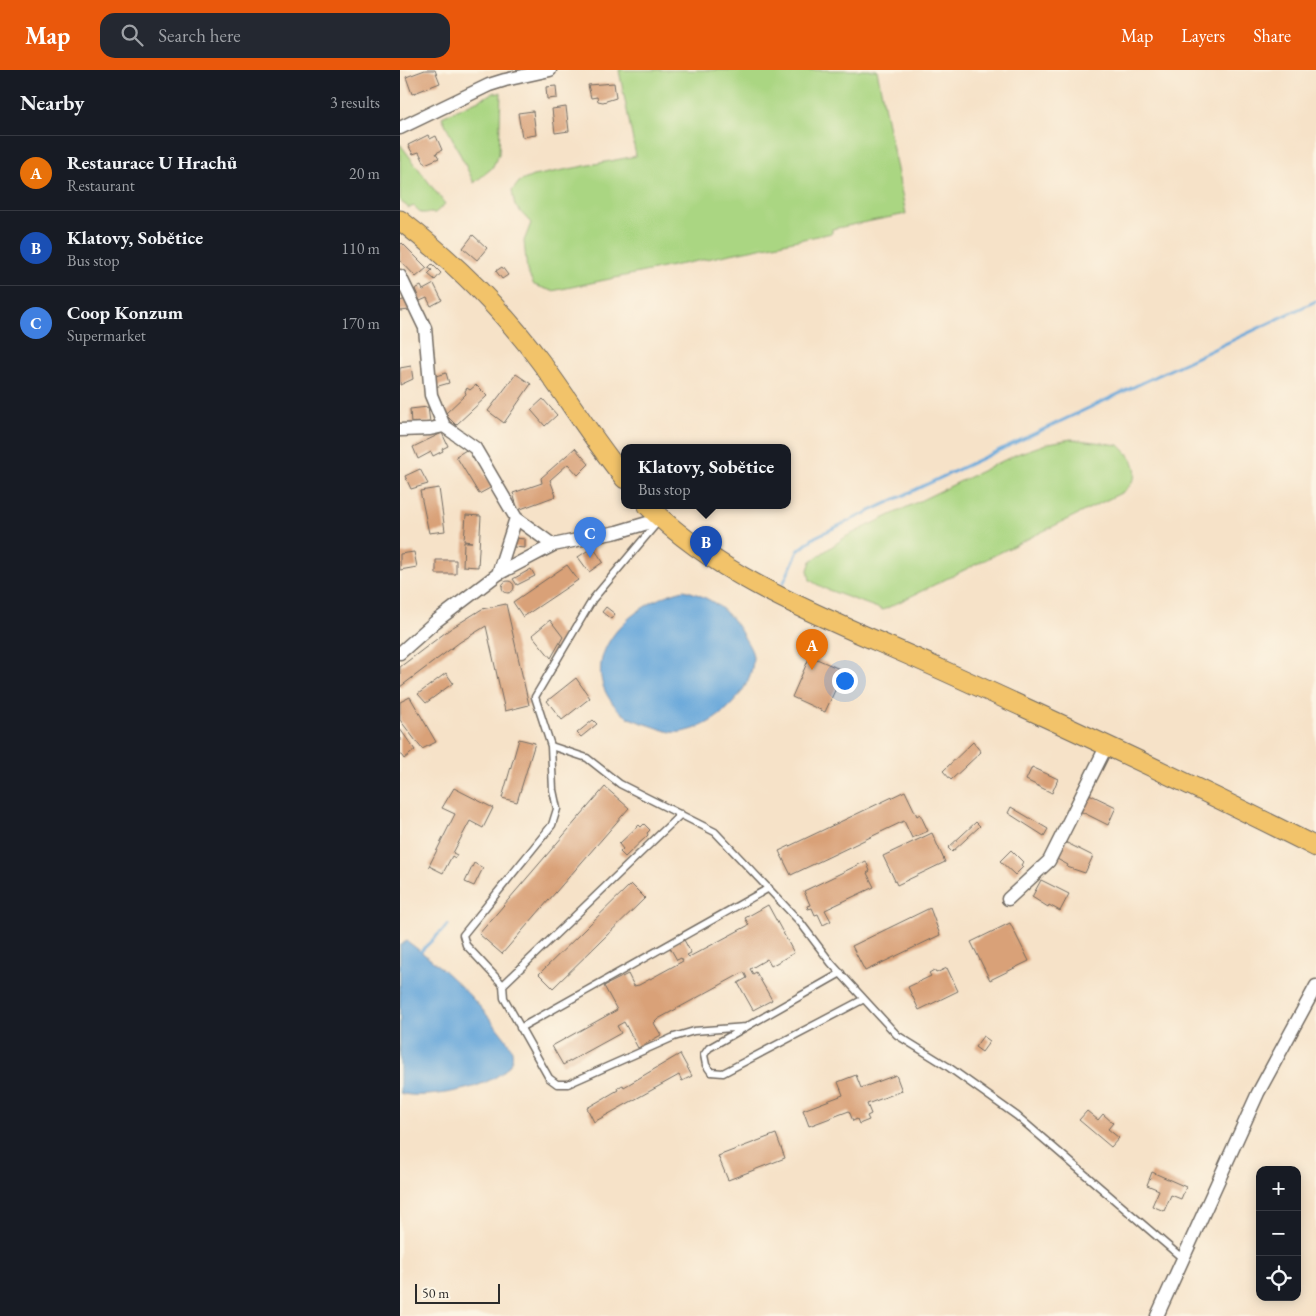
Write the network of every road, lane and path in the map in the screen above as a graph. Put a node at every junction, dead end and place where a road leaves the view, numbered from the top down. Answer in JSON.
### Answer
{"nodes":[{"id":1,"x":550,"y":70,"type":"edge"},
{"id":2,"x":504,"y":75,"type":"edge"},
{"id":3,"x":400,"y":128,"type":"edge"},
{"id":4,"x":400,"y":220,"type":"edge"},
{"id":5,"x":400,"y":276,"type":"edge"},
{"id":6,"x":444,"y":426,"type":"junction"},
{"id":7,"x":400,"y":430,"type":"edge"},
{"id":8,"x":621,"y":473,"type":"edge"},
{"id":9,"x":655,"y":512,"type":"edge"},
{"id":10,"x":516,"y":518,"type":"junction"},
{"id":11,"x":553,"y":545,"type":"junction"},
{"id":12,"x":498,"y":574,"type":"junction"},
{"id":13,"x":400,"y":653,"type":"edge"},
{"id":14,"x":1107,"y":745,"type":"junction"},
{"id":15,"x":551,"y":746,"type":"junction"},
{"id":16,"x":681,"y":814,"type":"junction"},
{"id":17,"x":1316,"y":847,"type":"edge"},
{"id":18,"x":769,"y":888,"type":"junction"},
{"id":19,"x":1008,"y":899,"type":"dead end"},
{"id":20,"x":841,"y":974,"type":"junction"},
{"id":21,"x":503,"y":985,"type":"junction"},
{"id":22,"x":1316,"y":986,"type":"edge"},
{"id":23,"x":864,"y":999,"type":"junction"},
{"id":24,"x":746,"y":1027,"type":"junction"},
{"id":25,"x":520,"y":1028,"type":"junction"},
{"id":26,"x":1182,"y":1258,"type":"junction"},
{"id":27,"x":1157,"y":1316,"type":"edge"}],
"edges":[{"from":1,"to":2,"type":"street"},
{"from":2,"to":3,"type":"street"},
{"from":4,"to":8,"type":"main road"},
{"from":5,"to":6,"type":"street"},
{"from":6,"to":7,"type":"street"},
{"from":6,"to":10,"type":"street"},
{"from":9,"to":11,"type":"street"},
{"from":9,"to":14,"type":"main road"},
{"from":9,"to":15,"type":"lane"},
{"from":10,"to":11,"type":"street"},
{"from":10,"to":12,"type":"street"},
{"from":11,"to":12,"type":"street"},
{"from":12,"to":13,"type":"street"},
{"from":14,"to":17,"type":"main road"},
{"from":14,"to":19,"type":"street"},
{"from":15,"to":16,"type":"lane"},
{"from":15,"to":21,"type":"lane"},
{"from":16,"to":18,"type":"lane"},
{"from":16,"to":21,"type":"lane"},
{"from":18,"to":20,"type":"lane"},
{"from":18,"to":25,"type":"lane"},
{"from":20,"to":23,"type":"lane"},
{"from":20,"to":24,"type":"lane"},
{"from":21,"to":25,"type":"lane"},
{"from":22,"to":26,"type":"street"},
{"from":23,"to":24,"type":"lane"},
{"from":23,"to":26,"type":"lane"},
{"from":24,"to":25,"type":"lane"},
{"from":26,"to":27,"type":"street"}]}
